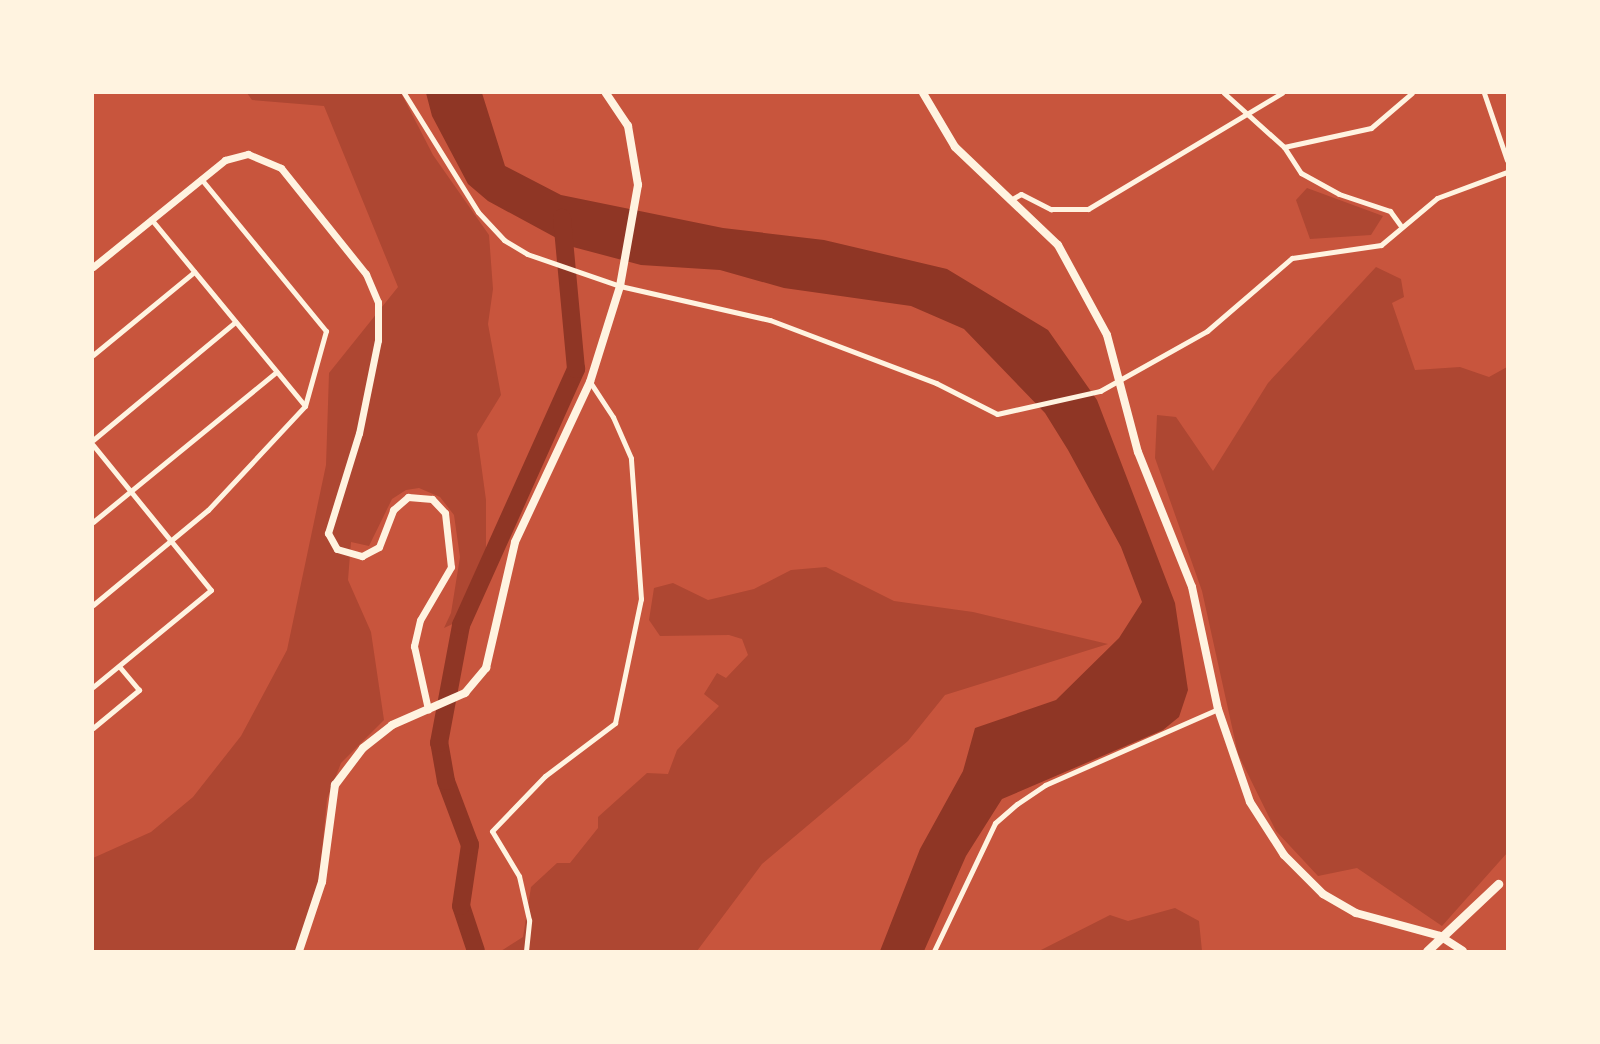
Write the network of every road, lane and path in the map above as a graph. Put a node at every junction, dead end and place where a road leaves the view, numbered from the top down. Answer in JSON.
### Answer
{"nodes":[{"id":1,"x":404,"y":93,"type":"edge"},
{"id":2,"x":606,"y":93,"type":"edge"},
{"id":3,"x":923,"y":93,"type":"edge"},
{"id":4,"x":1224,"y":93,"type":"edge"},
{"id":5,"x":1282,"y":93,"type":"edge"},
{"id":6,"x":1412,"y":93,"type":"edge"},
{"id":7,"x":1484,"y":93,"type":"edge"},
{"id":8,"x":1245,"y":114,"type":"junction"},
{"id":9,"x":1284,"y":147,"type":"junction"},
{"id":10,"x":1507,"y":160,"type":"edge"},
{"id":11,"x":1507,"y":172,"type":"edge"},
{"id":12,"x":201,"y":179,"type":"junction"},
{"id":13,"x":1014,"y":198,"type":"junction"},
{"id":14,"x":151,"y":219,"type":"junction"},
{"id":15,"x":1400,"y":225,"type":"junction"},
{"id":16,"x":93,"y":267,"type":"edge"},
{"id":17,"x":194,"y":272,"type":"junction"},
{"id":18,"x":620,"y":286,"type":"junction"},
{"id":19,"x":235,"y":322,"type":"junction"},
{"id":20,"x":93,"y":356,"type":"edge"},
{"id":21,"x":276,"y":372,"type":"junction"},
{"id":22,"x":1121,"y":380,"type":"junction"},
{"id":23,"x":590,"y":382,"type":"junction"},
{"id":24,"x":305,"y":406,"type":"junction"},
{"id":25,"x":93,"y":440,"type":"edge"},
{"id":26,"x":93,"y":445,"type":"edge"},
{"id":27,"x":130,"y":491,"type":"junction"},
{"id":28,"x":93,"y":522,"type":"edge"},
{"id":29,"x":171,"y":541,"type":"junction"},
{"id":30,"x":93,"y":605,"type":"edge"},
{"id":31,"x":119,"y":666,"type":"junction"},
{"id":32,"x":93,"y":687,"type":"edge"},
{"id":33,"x":428,"y":709,"type":"junction"},
{"id":34,"x":1218,"y":709,"type":"junction"},
{"id":35,"x":93,"y":728,"type":"edge"},
{"id":36,"x":1498,"y":884,"type":"dead end"},
{"id":37,"x":1440,"y":936,"type":"junction"},
{"id":38,"x":299,"y":951,"type":"edge"},
{"id":39,"x":526,"y":951,"type":"edge"},
{"id":40,"x":934,"y":951,"type":"edge"},
{"id":41,"x":1427,"y":951,"type":"edge"},
{"id":42,"x":1463,"y":951,"type":"edge"}],
"edges":[{"from":1,"to":18,"type":"street"},
{"from":2,"to":18,"type":"main road"},
{"from":3,"to":13,"type":"main road"},
{"from":4,"to":8,"type":"street"},
{"from":5,"to":8,"type":"street"},
{"from":6,"to":9,"type":"street"},
{"from":7,"to":10,"type":"street"},
{"from":8,"to":9,"type":"street"},
{"from":8,"to":13,"type":"street"},
{"from":9,"to":15,"type":"street"},
{"from":11,"to":15,"type":"street"},
{"from":12,"to":14,"type":"street"},
{"from":12,"to":24,"type":"street"},
{"from":12,"to":33,"type":"street"},
{"from":13,"to":22,"type":"main road"},
{"from":14,"to":16,"type":"street"},
{"from":14,"to":17,"type":"street"},
{"from":15,"to":22,"type":"street"},
{"from":17,"to":19,"type":"street"},
{"from":17,"to":20,"type":"street"},
{"from":18,"to":22,"type":"street"},
{"from":18,"to":23,"type":"main road"},
{"from":19,"to":21,"type":"street"},
{"from":19,"to":25,"type":"street"},
{"from":21,"to":24,"type":"street"},
{"from":21,"to":27,"type":"street"},
{"from":22,"to":34,"type":"main road"},
{"from":23,"to":33,"type":"main road"},
{"from":23,"to":39,"type":"street"},
{"from":24,"to":29,"type":"street"},
{"from":26,"to":27,"type":"street"},
{"from":27,"to":28,"type":"street"},
{"from":27,"to":29,"type":"street"},
{"from":29,"to":30,"type":"street"},
{"from":29,"to":31,"type":"street"},
{"from":31,"to":32,"type":"street"},
{"from":31,"to":35,"type":"street"},
{"from":33,"to":38,"type":"main road"},
{"from":34,"to":37,"type":"main road"},
{"from":34,"to":40,"type":"street"},
{"from":36,"to":37,"type":"highway"},
{"from":37,"to":41,"type":"highway"},
{"from":37,"to":42,"type":"main road"}]}
